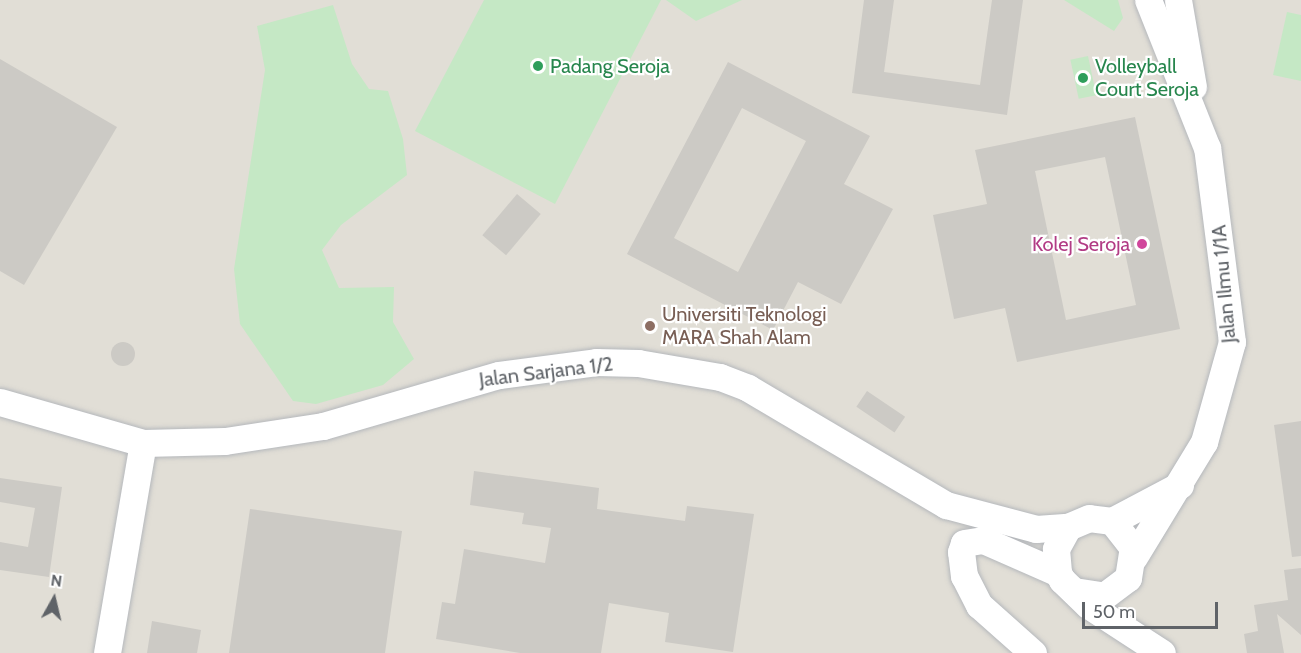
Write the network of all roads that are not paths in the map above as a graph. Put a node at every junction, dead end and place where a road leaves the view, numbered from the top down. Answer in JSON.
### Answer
{"nodes":[{"id":1,"x":1148,"y":0,"type":"edge"},
{"id":2,"x":1178,"y":0,"type":"edge"},
{"id":3,"x":1194,"y":106,"type":"junction"},
{"id":4,"x":0,"y":402,"type":"edge"},
{"id":5,"x":143,"y":443,"type":"junction"},
{"id":6,"x":1181,"y":484,"type":"junction"},
{"id":7,"x":1112,"y":521,"type":"junction"},
{"id":8,"x":1068,"y":527,"type":"junction"},
{"id":9,"x":1131,"y":568,"type":"junction"},
{"id":10,"x":1066,"y":582,"type":"junction"},
{"id":11,"x":1151,"y":647,"type":"edge"},
{"id":12,"x":107,"y":653,"type":"edge"},
{"id":13,"x":1033,"y":653,"type":"edge"}],
"edges":[{"from":1,"to":3,"type":"street"},
{"from":2,"to":3,"type":"street"},
{"from":3,"to":6,"type":"street","name":"Jalan Ilmu 1/1A"},
{"from":4,"to":5,"type":"street","name":"Jalan Sarjana 1/2"},
{"from":5,"to":8,"type":"street","name":"Jalan Sarjana 1/2"},
{"from":5,"to":12,"type":"street"},
{"from":6,"to":7,"type":"street"},
{"from":6,"to":9,"type":"street","name":"Jalan Ilmu 1/1A"},
{"from":7,"to":8,"type":"street"},
{"from":7,"to":9,"type":"street"},
{"from":8,"to":10,"type":"street"},
{"from":9,"to":10,"type":"street"},
{"from":9,"to":11,"type":"street"},
{"from":10,"to":11,"type":"street"},
{"from":10,"to":13,"type":"street"}]}
